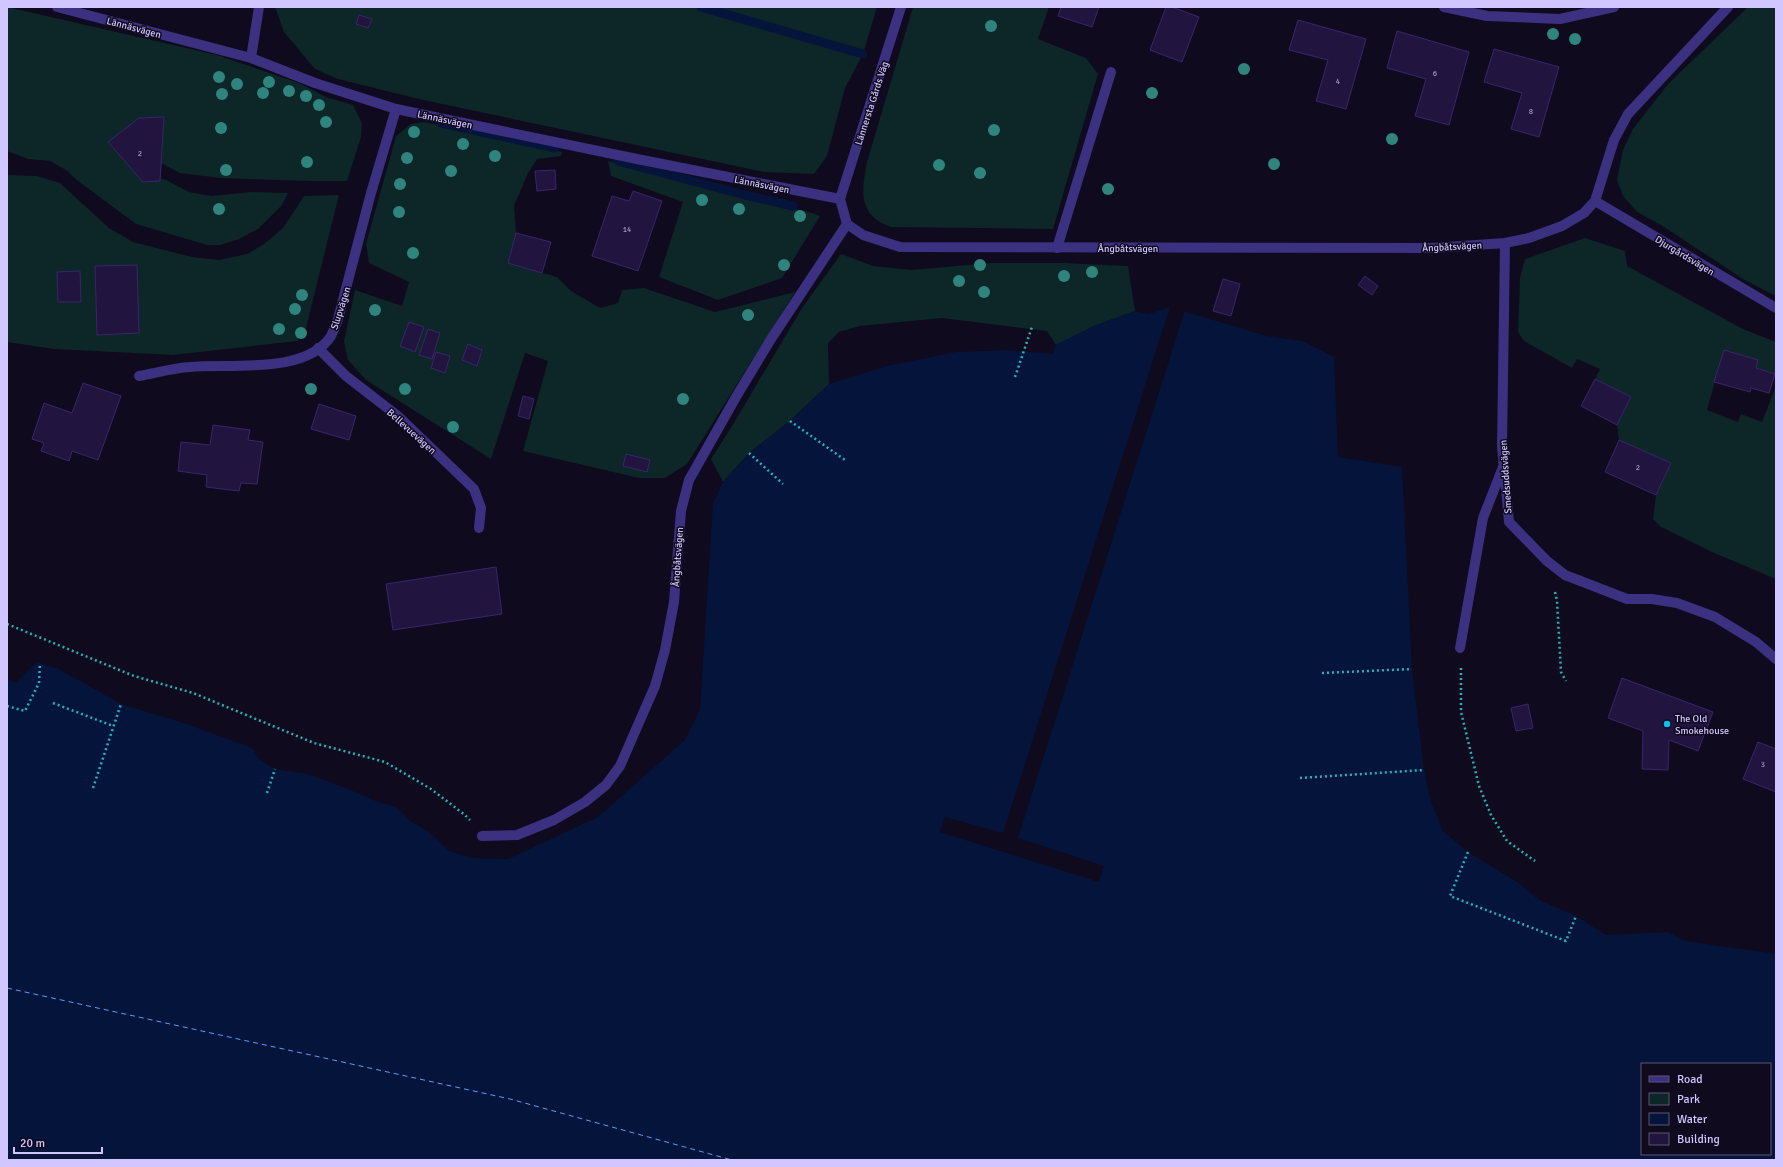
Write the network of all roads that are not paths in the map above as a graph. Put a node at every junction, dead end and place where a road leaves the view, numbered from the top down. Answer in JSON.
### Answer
{"nodes":[{"id":1,"x":58,"y":7,"type":"edge"},
{"id":2,"x":259,"y":7,"type":"edge"},
{"id":3,"x":901,"y":7,"type":"edge"},
{"id":4,"x":1444,"y":7,"type":"edge"},
{"id":5,"x":1614,"y":7,"type":"edge"},
{"id":6,"x":1728,"y":7,"type":"edge"},
{"id":7,"x":251,"y":58,"type":"junction"},
{"id":8,"x":1111,"y":72,"type":"dead end"},
{"id":9,"x":396,"y":109,"type":"junction"},
{"id":10,"x":840,"y":199,"type":"junction"},
{"id":11,"x":1594,"y":202,"type":"junction"},
{"id":12,"x":847,"y":224,"type":"junction"},
{"id":13,"x":1505,"y":243,"type":"junction"},
{"id":14,"x":1057,"y":248,"type":"junction"},
{"id":15,"x":1776,"y":308,"type":"edge"},
{"id":16,"x":318,"y":348,"type":"junction"},
{"id":17,"x":139,"y":376,"type":"dead end"},
{"id":18,"x":1503,"y":467,"type":"junction"},
{"id":19,"x":479,"y":528,"type":"dead end"},
{"id":20,"x":1460,"y":648,"type":"road end"},
{"id":21,"x":1776,"y":659,"type":"edge"},
{"id":22,"x":482,"y":836,"type":"road end"}],
"edges":[{"from":1,"to":7,"type":"street","name":"Lännäsvägen"},
{"from":2,"to":7,"type":"street"},
{"from":3,"to":10,"type":"street","name":"Lännersta Gårds Väg"},
{"from":4,"to":5,"type":"street"},
{"from":6,"to":11,"type":"street","name":"Ångbåtsvägen"},
{"from":7,"to":9,"type":"street","name":"Lännäsvägen"},
{"from":8,"to":14,"type":"street"},
{"from":9,"to":10,"type":"street","name":"Lännäsvägen"},
{"from":9,"to":16,"type":"street","name":"Slupvägen"},
{"from":10,"to":12,"type":"street"},
{"from":11,"to":13,"type":"street","name":"Ångbåtsvägen"},
{"from":11,"to":15,"type":"street","name":"Djurgårdsvägen"},
{"from":12,"to":14,"type":"street","name":"Ångbåtsvägen"},
{"from":12,"to":22,"type":"street","name":"Ångbåtsvägen"},
{"from":13,"to":14,"type":"street","name":"Ångbåtsvägen"},
{"from":13,"to":18,"type":"street","name":"Smedsuddsvägen"},
{"from":16,"to":17,"type":"street","name":"Slupvägen"},
{"from":16,"to":19,"type":"street","name":"Bellevuevägen"},
{"from":18,"to":20,"type":"street"},
{"from":18,"to":21,"type":"street","name":"Smedsuddsvägen"}]}
